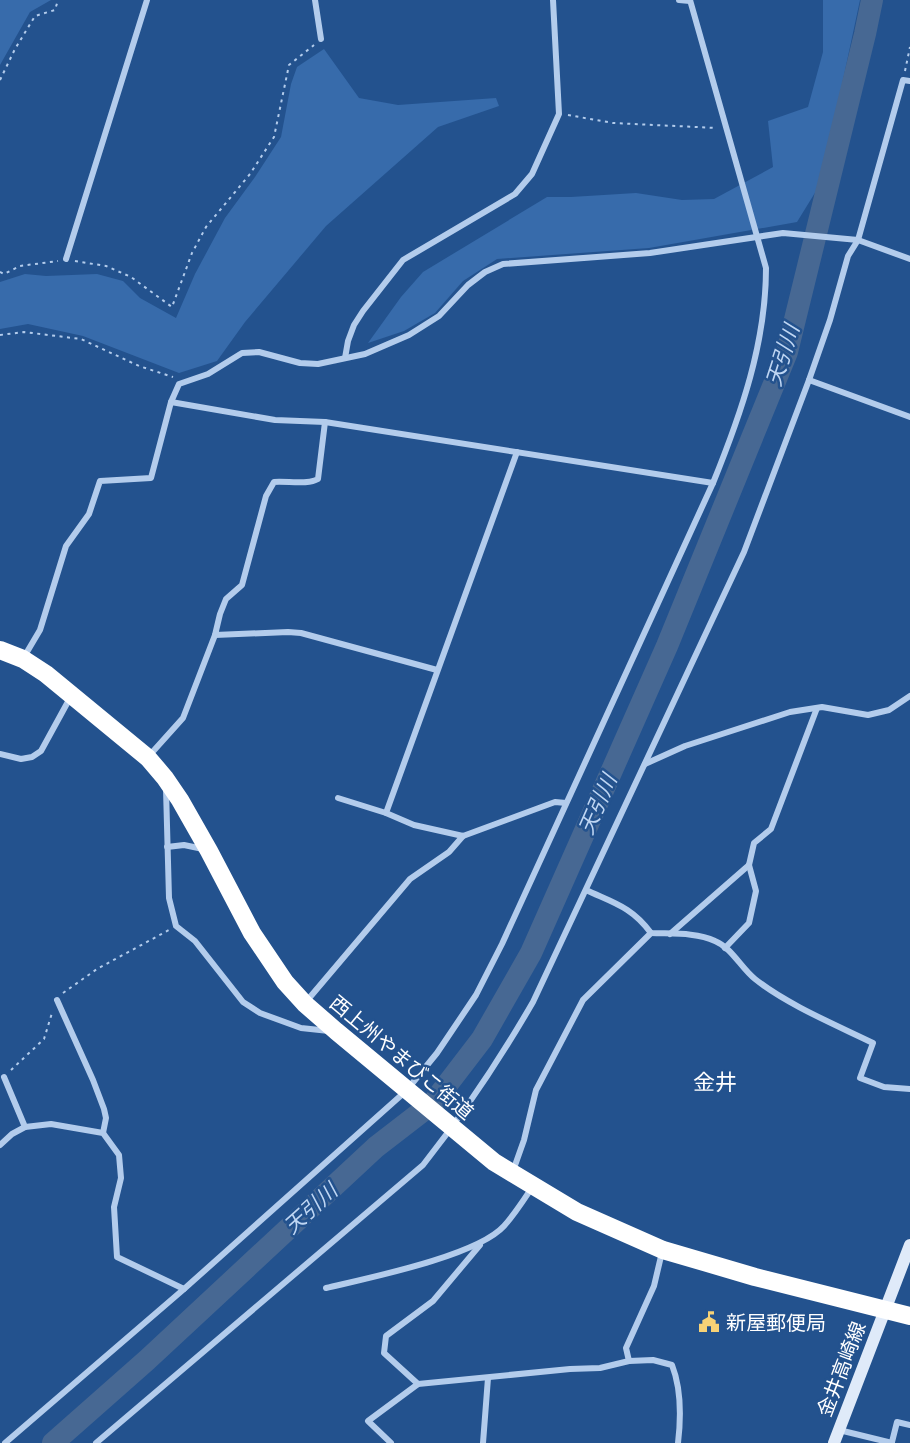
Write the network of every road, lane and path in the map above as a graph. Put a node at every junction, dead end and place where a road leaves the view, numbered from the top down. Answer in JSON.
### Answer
{"nodes":[{"id":1,"x":58,"y":0,"type":"edge"},
{"id":2,"x":147,"y":0,"type":"edge"},
{"id":3,"x":315,"y":0,"type":"edge"},
{"id":4,"x":553,"y":0,"type":"edge"},
{"id":5,"x":679,"y":0,"type":"edge"},
{"id":6,"x":690,"y":0,"type":"edge"},
{"id":7,"x":321,"y":39,"type":"joint"},
{"id":8,"x":910,"y":47,"type":"edge"},
{"id":9,"x":0,"y":80,"type":"edge"},
{"id":10,"x":907,"y":80,"type":"edge"},
{"id":11,"x":559,"y":114,"type":"junction"},
{"id":12,"x":726,"y":129,"type":"junction"},
{"id":13,"x":759,"y":237,"type":"junction"},
{"id":14,"x":858,"y":240,"type":"junction"},
{"id":15,"x":910,"y":259,"type":"edge"},
{"id":16,"x":66,"y":260,"type":"junction"},
{"id":17,"x":0,"y":272,"type":"edge"},
{"id":18,"x":0,"y":335,"type":"edge"},
{"id":19,"x":345,"y":358,"type":"junction"},
{"id":20,"x":809,"y":380,"type":"junction"},
{"id":21,"x":179,"y":384,"type":"junction"},
{"id":22,"x":171,"y":402,"type":"junction"},
{"id":23,"x":910,"y":417,"type":"edge"},
{"id":24,"x":325,"y":423,"type":"junction"},
{"id":25,"x":517,"y":452,"type":"junction"},
{"id":26,"x":714,"y":483,"type":"junction"},
{"id":27,"x":215,"y":635,"type":"junction"},
{"id":28,"x":0,"y":650,"type":"edge"},
{"id":29,"x":23,"y":659,"type":"junction"},
{"id":30,"x":436,"y":670,"type":"junction"},
{"id":31,"x":72,"y":694,"type":"junction"},
{"id":32,"x":910,"y":696,"type":"edge"},
{"id":33,"x":817,"y":708,"type":"junction"},
{"id":34,"x":0,"y":754,"type":"edge"},
{"id":35,"x":148,"y":758,"type":"junction"},
{"id":36,"x":645,"y":764,"type":"junction"},
{"id":37,"x":165,"y":778,"type":"junction"},
{"id":38,"x":338,"y":798,"type":"dead end"},
{"id":39,"x":566,"y":803,"type":"junction"},
{"id":40,"x":386,"y":813,"type":"junction"},
{"id":41,"x":463,"y":836,"type":"junction"},
{"id":42,"x":167,"y":847,"type":"junction"},
{"id":43,"x":209,"y":851,"type":"junction"},
{"id":44,"x":749,"y":865,"type":"junction"},
{"id":45,"x":586,"y":890,"type":"junction"},
{"id":46,"x":176,"y":926,"type":"junction"},
{"id":47,"x":651,"y":933,"type":"junction"},
{"id":48,"x":670,"y":934,"type":"junction"},
{"id":49,"x":725,"y":948,"type":"junction"},
{"id":50,"x":57,"y":1000,"type":"junction"},
{"id":51,"x":305,"y":1004,"type":"junction"},
{"id":52,"x":336,"y":1031,"type":"junction"},
{"id":53,"x":4,"y":1077,"type":"joint"},
{"id":54,"x":910,"y":1089,"type":"edge"},
{"id":55,"x":408,"y":1092,"type":"junction"},
{"id":56,"x":448,"y":1126,"type":"junction"},
{"id":57,"x":25,"y":1127,"type":"junction"},
{"id":58,"x":103,"y":1133,"type":"junction"},
{"id":59,"x":0,"y":1145,"type":"edge"},
{"id":60,"x":512,"y":1175,"type":"junction"},
{"id":61,"x":533,"y":1187,"type":"junction"},
{"id":62,"x":485,"y":1239,"type":"junction"},
{"id":63,"x":910,"y":1245,"type":"edge"},
{"id":64,"x":663,"y":1250,"type":"junction"},
{"id":65,"x":326,"y":1288,"type":"dead end"},
{"id":66,"x":184,"y":1289,"type":"junction"},
{"id":67,"x":884,"y":1310,"type":"junction"},
{"id":68,"x":910,"y":1316,"type":"edge"},
{"id":69,"x":629,"y":1361,"type":"junction"},
{"id":70,"x":488,"y":1378,"type":"junction"},
{"id":71,"x":418,"y":1384,"type":"junction"},
{"id":72,"x":910,"y":1425,"type":"edge"},
{"id":73,"x":839,"y":1430,"type":"junction"},
{"id":74,"x":5,"y":1443,"type":"edge"},
{"id":75,"x":96,"y":1443,"type":"edge"},
{"id":76,"x":391,"y":1443,"type":"edge"},
{"id":77,"x":483,"y":1443,"type":"edge"},
{"id":78,"x":678,"y":1443,"type":"edge"},
{"id":79,"x":834,"y":1443,"type":"edge"},
{"id":80,"x":892,"y":1443,"type":"edge"}],
"edges":[{"from":1,"to":9,"type":"path"},
{"from":2,"to":16,"type":"street"},
{"from":3,"to":7,"type":"street"},
{"from":4,"to":11,"type":"street"},
{"from":5,"to":6,"type":"street"},
{"from":6,"to":12,"type":"street"},
{"from":7,"to":16,"type":"path"},
{"from":8,"to":10,"type":"path"},
{"from":10,"to":14,"type":"street"},
{"from":11,"to":12,"type":"path"},
{"from":11,"to":19,"type":"street"},
{"from":12,"to":13,"type":"street"},
{"from":13,"to":14,"type":"street"},
{"from":13,"to":19,"type":"street"},
{"from":13,"to":26,"type":"street"},
{"from":14,"to":15,"type":"street"},
{"from":14,"to":20,"type":"street"},
{"from":16,"to":17,"type":"path"},
{"from":18,"to":21,"type":"path"},
{"from":19,"to":21,"type":"street"},
{"from":20,"to":23,"type":"street"},
{"from":20,"to":36,"type":"street"},
{"from":21,"to":22,"type":"street"},
{"from":22,"to":24,"type":"street"},
{"from":22,"to":29,"type":"street"},
{"from":24,"to":25,"type":"street"},
{"from":24,"to":27,"type":"street"},
{"from":25,"to":26,"type":"street"},
{"from":25,"to":30,"type":"street"},
{"from":26,"to":39,"type":"street"},
{"from":27,"to":30,"type":"street"},
{"from":27,"to":35,"type":"street"},
{"from":28,"to":29,"type":"highway","name":"西上州やまびこ街道"},
{"from":29,"to":31,"type":"highway","name":"西上州やまびこ街道"},
{"from":30,"to":40,"type":"street"},
{"from":31,"to":34,"type":"street"},
{"from":31,"to":35,"type":"highway","name":"西上州やまびこ街道"},
{"from":32,"to":33,"type":"street"},
{"from":33,"to":36,"type":"street"},
{"from":33,"to":44,"type":"street"},
{"from":35,"to":37,"type":"highway","name":"西上州やまびこ街道"},
{"from":36,"to":45,"type":"street"},
{"from":37,"to":42,"type":"street"},
{"from":37,"to":43,"type":"highway","name":"西上州やまびこ街道"},
{"from":38,"to":40,"type":"street"},
{"from":39,"to":41,"type":"street"},
{"from":39,"to":55,"type":"street"},
{"from":40,"to":41,"type":"street"},
{"from":41,"to":51,"type":"street"},
{"from":42,"to":43,"type":"street"},
{"from":42,"to":46,"type":"street"},
{"from":43,"to":51,"type":"highway","name":"西上州やまびこ街道"},
{"from":44,"to":48,"type":"street"},
{"from":44,"to":49,"type":"street"},
{"from":45,"to":47,"type":"street"},
{"from":45,"to":56,"type":"street"},
{"from":46,"to":50,"type":"path"},
{"from":46,"to":52,"type":"street"},
{"from":47,"to":48,"type":"street"},
{"from":47,"to":60,"type":"street"},
{"from":48,"to":49,"type":"street"},
{"from":49,"to":54,"type":"street"},
{"from":50,"to":53,"type":"path"},
{"from":50,"to":58,"type":"street"},
{"from":51,"to":52,"type":"highway","name":"西上州やまびこ街道"},
{"from":52,"to":55,"type":"highway","name":"西上州やまびこ街道"},
{"from":53,"to":57,"type":"street"},
{"from":55,"to":56,"type":"highway","name":"西上州やまびこ街道"},
{"from":55,"to":66,"type":"street"},
{"from":56,"to":60,"type":"highway","name":"西上州やまびこ街道"},
{"from":56,"to":75,"type":"street"},
{"from":57,"to":58,"type":"street"},
{"from":57,"to":59,"type":"street"},
{"from":58,"to":66,"type":"street"},
{"from":60,"to":61,"type":"highway","name":"西上州やまびこ街道"},
{"from":61,"to":62,"type":"street"},
{"from":61,"to":64,"type":"highway","name":"西上州やまびこ街道"},
{"from":62,"to":65,"type":"street"},
{"from":62,"to":71,"type":"street"},
{"from":63,"to":67,"type":"main road","name":"金井高崎線"},
{"from":64,"to":67,"type":"highway","name":"西上州やまびこ街道"},
{"from":64,"to":69,"type":"street"},
{"from":66,"to":74,"type":"street"},
{"from":67,"to":68,"type":"highway","name":"西上州やまびこ街道"},
{"from":67,"to":73,"type":"main road","name":"金井高崎線"},
{"from":69,"to":70,"type":"street"},
{"from":69,"to":78,"type":"street"},
{"from":70,"to":71,"type":"street"},
{"from":70,"to":77,"type":"street"},
{"from":71,"to":76,"type":"street"},
{"from":72,"to":80,"type":"street"},
{"from":73,"to":79,"type":"main road","name":"金井高崎線"},
{"from":73,"to":80,"type":"street"}]}
